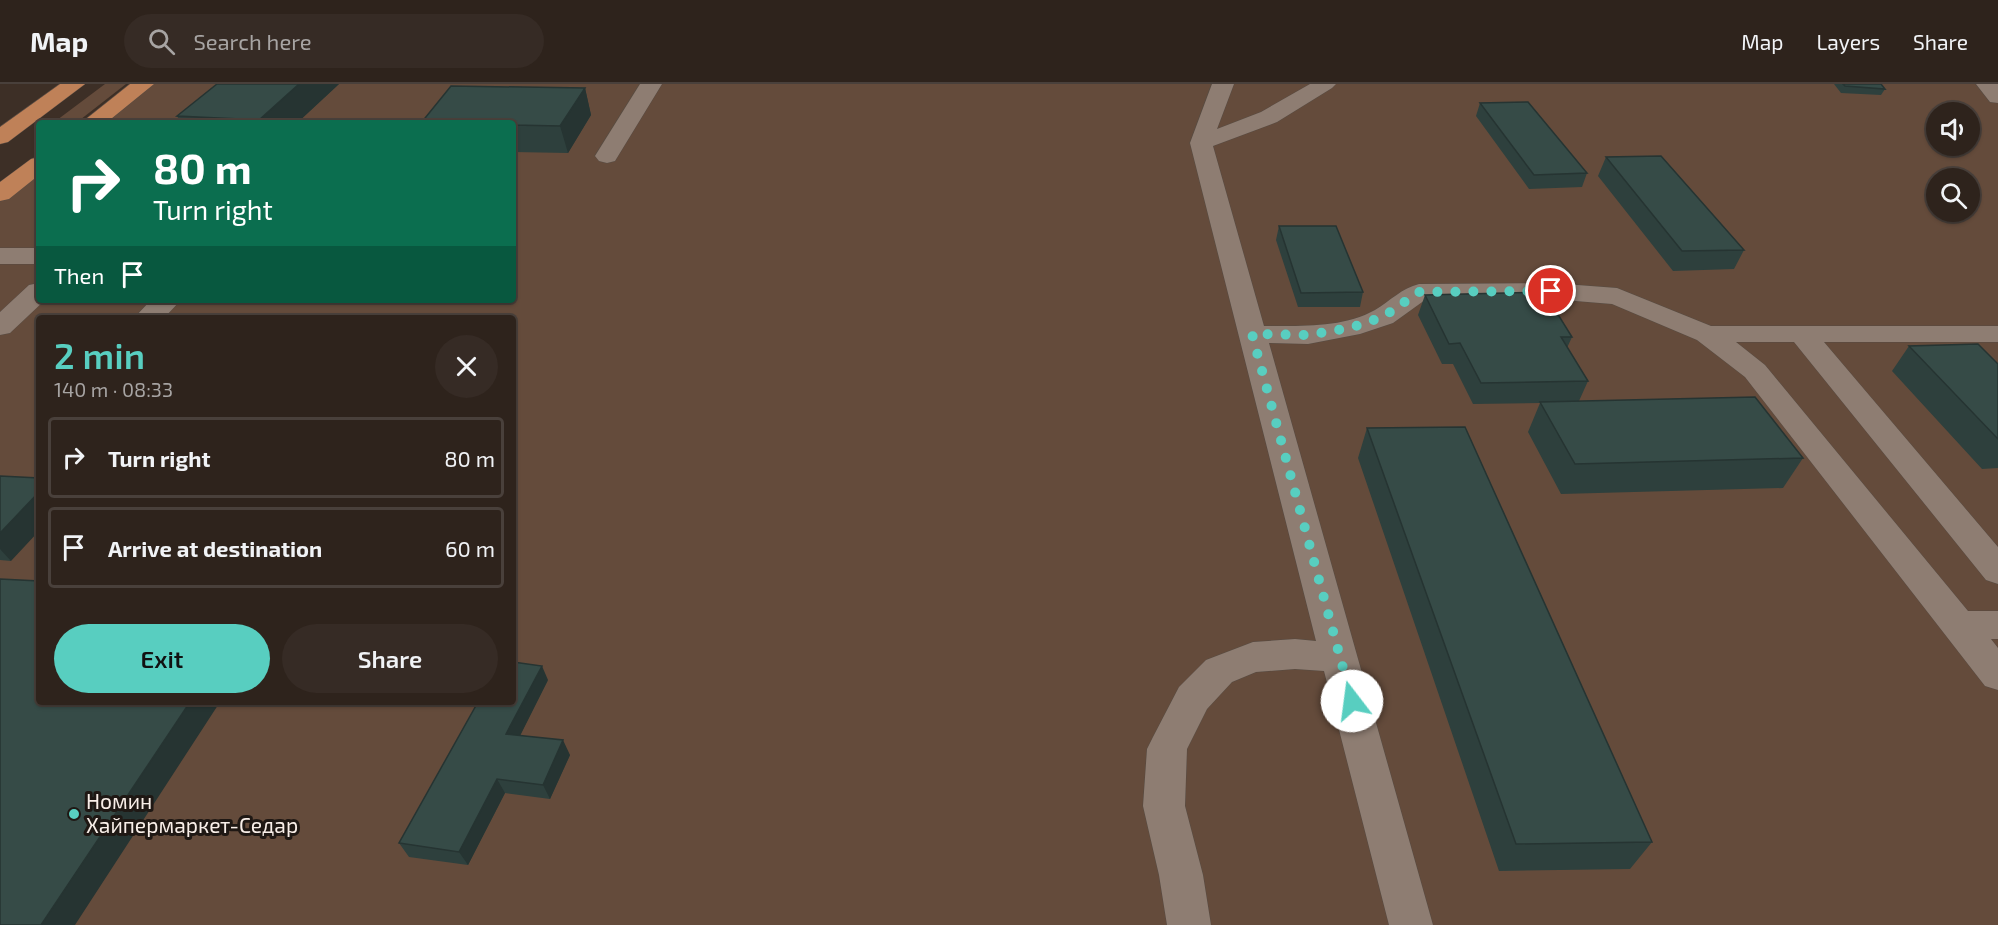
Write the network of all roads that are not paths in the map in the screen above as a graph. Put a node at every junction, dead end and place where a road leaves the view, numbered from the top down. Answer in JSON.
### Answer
{"nodes":[{"id":1,"x":74,"y":84,"type":"edge"},
{"id":2,"x":143,"y":84,"type":"edge"},
{"id":3,"x":651,"y":84,"type":"edge"},
{"id":4,"x":1223,"y":84,"type":"edge"},
{"id":5,"x":1325,"y":84,"type":"edge"},
{"id":6,"x":1987,"y":84,"type":"edge"},
{"id":7,"x":1998,"y":97,"type":"edge"},
{"id":8,"x":96,"y":120,"type":"edge"},
{"id":9,"x":0,"y":137,"type":"edge"},
{"id":10,"x":1201,"y":143,"type":"junction"},
{"id":11,"x":0,"y":145,"type":"edge"},
{"id":12,"x":36,"y":146,"type":"edge"},
{"id":13,"x":607,"y":156,"type":"dead end"},
{"id":14,"x":36,"y":166,"type":"edge"},
{"id":15,"x":0,"y":194,"type":"edge"},
{"id":16,"x":0,"y":256,"type":"edge"},
{"id":17,"x":36,"y":256,"type":"edge"},
{"id":18,"x":36,"y":294,"type":"edge"},
{"id":19,"x":164,"y":303,"type":"edge"},
{"id":20,"x":151,"y":315,"type":"edge"},
{"id":21,"x":0,"y":327,"type":"edge"},
{"id":22,"x":1252,"y":334,"type":"junction"},
{"id":23,"x":1707,"y":334,"type":"junction"},
{"id":24,"x":1802,"y":334,"type":"junction"},
{"id":25,"x":1998,"y":334,"type":"edge"},
{"id":26,"x":1998,"y":571,"type":"edge"},
{"id":27,"x":1998,"y":625,"type":"edge"},
{"id":28,"x":1959,"y":626,"type":"junction"},
{"id":29,"x":1340,"y":657,"type":"junction"},
{"id":30,"x":1998,"y":675,"type":"edge"},
{"id":31,"x":1189,"y":925,"type":"edge"},
{"id":32,"x":1412,"y":925,"type":"edge"}],
"edges":[{"from":1,"to":9,"type":"highway"},
{"from":2,"to":8,"type":"highway"},
{"from":3,"to":13,"type":"street"},
{"from":4,"to":10,"type":"street"},
{"from":5,"to":10,"type":"street"},
{"from":6,"to":7,"type":"street"},
{"from":10,"to":22,"type":"street"},
{"from":11,"to":12,"type":"highway"},
{"from":14,"to":15,"type":"highway"},
{"from":16,"to":17,"type":"street"},
{"from":18,"to":21,"type":"street"},
{"from":19,"to":20,"type":"street"},
{"from":22,"to":23,"type":"street"},
{"from":22,"to":29,"type":"street"},
{"from":23,"to":24,"type":"street"},
{"from":23,"to":28,"type":"street"},
{"from":24,"to":25,"type":"street"},
{"from":24,"to":26,"type":"street"},
{"from":27,"to":28,"type":"street"},
{"from":28,"to":30,"type":"street"},
{"from":29,"to":31,"type":"street"},
{"from":29,"to":32,"type":"street"}]}
